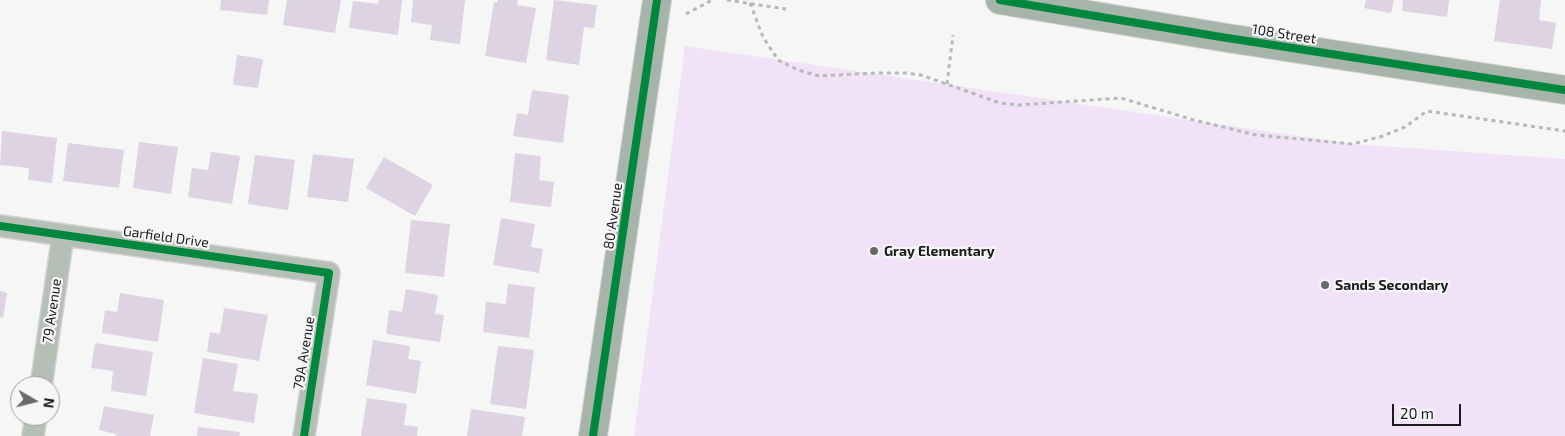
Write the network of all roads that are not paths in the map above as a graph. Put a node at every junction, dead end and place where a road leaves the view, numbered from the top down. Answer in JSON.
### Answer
{"nodes":[{"id":1,"x":657,"y":0,"type":"edge"},
{"id":2,"x":1000,"y":0,"type":"edge"},
{"id":3,"x":1565,"y":90,"type":"edge"},
{"id":4,"x":0,"y":226,"type":"edge"},
{"id":5,"x":63,"y":235,"type":"junction"},
{"id":6,"x":329,"y":273,"type":"joint"},
{"id":7,"x":42,"y":376,"type":"edge"},
{"id":8,"x":304,"y":436,"type":"edge"},
{"id":9,"x":593,"y":436,"type":"edge"}],
"edges":[{"from":1,"to":9,"type":"street","name":"80 Avenue"},
{"from":2,"to":3,"type":"street","name":"108 Street"},
{"from":4,"to":5,"type":"street","name":"Garfield Drive"},
{"from":5,"to":6,"type":"street","name":"Garfield Drive"},
{"from":5,"to":7,"type":"street","name":"79 Avenue"},
{"from":6,"to":8,"type":"street","name":"79A Avenue"}]}
